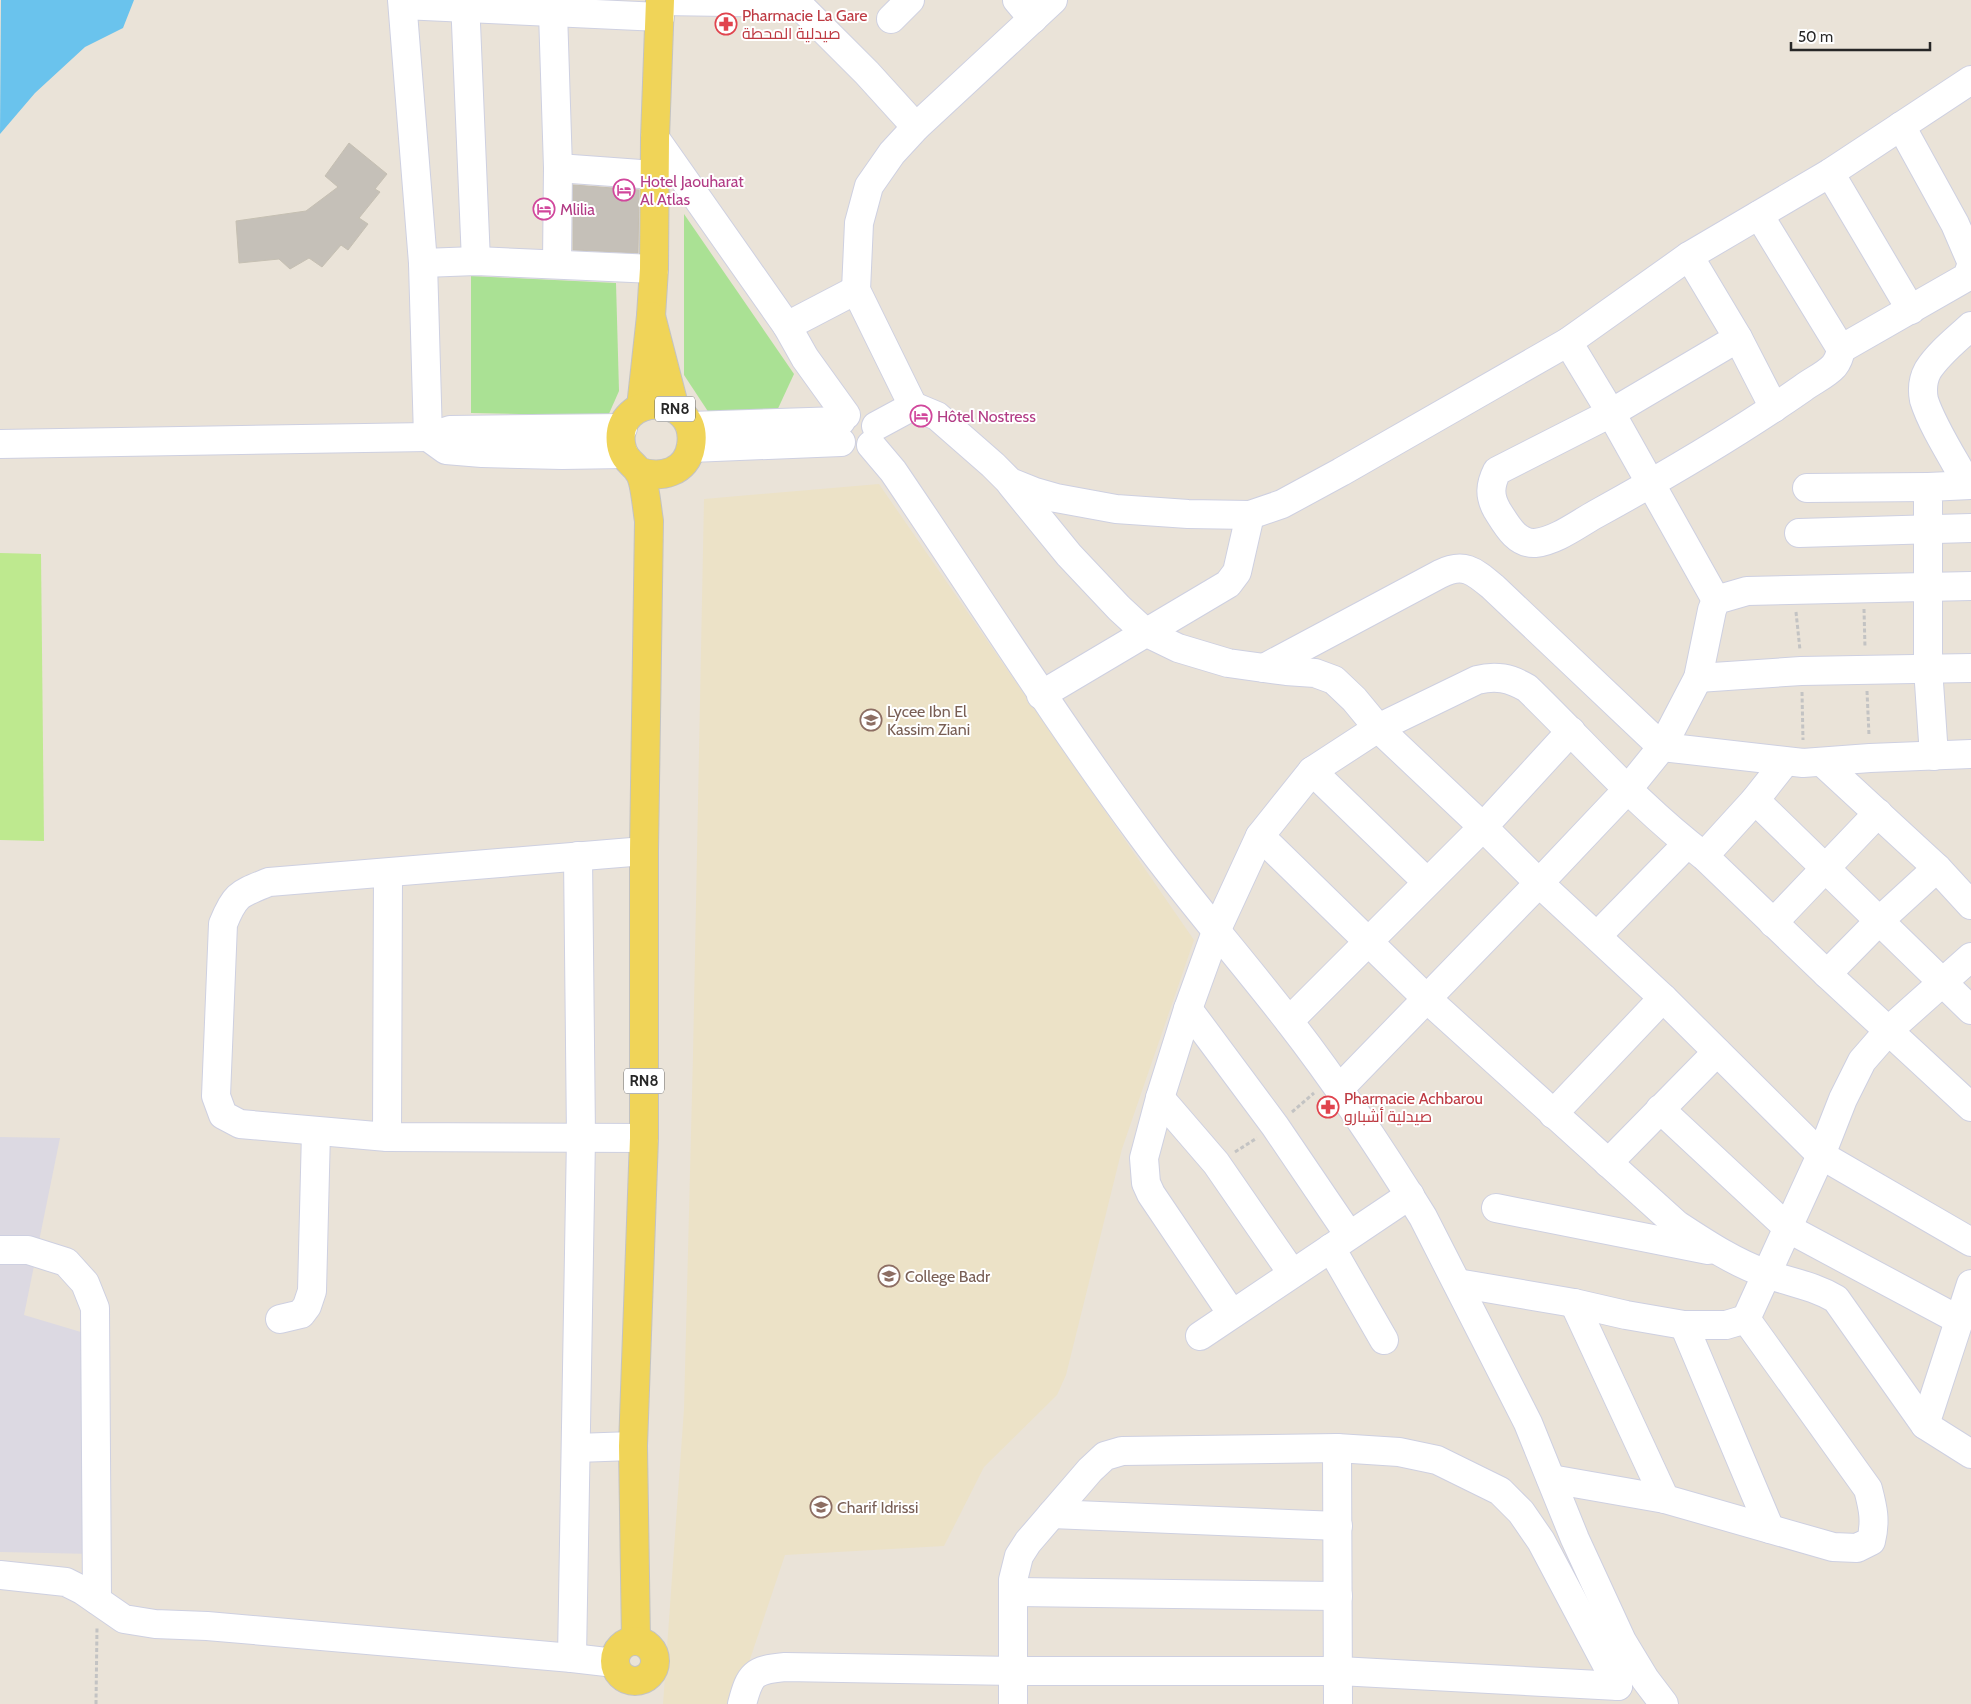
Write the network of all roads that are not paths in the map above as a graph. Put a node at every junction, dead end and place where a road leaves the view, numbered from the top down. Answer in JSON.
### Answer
{"nodes":[{"id":1,"x":1053,"y":0,"type":"edge"},
{"id":2,"x":403,"y":2,"type":"edge"},
{"id":3,"x":797,"y":2,"type":"edge"},
{"id":4,"x":465,"y":4,"type":"edge"},
{"id":5,"x":660,"y":6,"type":"edge"},
{"id":6,"x":1025,"y":10,"type":"edge"},
{"id":7,"x":553,"y":12,"type":"junction"},
{"id":8,"x":1971,"y":80,"type":"edge"},
{"id":9,"x":1901,"y":126,"type":"junction"},
{"id":10,"x":916,"y":127,"type":"junction"},
{"id":11,"x":655,"y":138,"type":"junction"},
{"id":12,"x":558,"y":168,"type":"junction"},
{"id":13,"x":1830,"y":173,"type":"junction"},
{"id":14,"x":654,"y":175,"type":"junction"},
{"id":15,"x":1759,"y":215,"type":"junction"},
{"id":16,"x":1689,"y":256,"type":"junction"},
{"id":17,"x":476,"y":262,"type":"junction"},
{"id":18,"x":1971,"y":262,"type":"edge"},
{"id":19,"x":423,"y":263,"type":"junction"},
{"id":20,"x":557,"y":264,"type":"junction"},
{"id":21,"x":1971,"y":266,"type":"edge"},
{"id":22,"x":654,"y":269,"type":"junction"},
{"id":23,"x":856,"y":290,"type":"junction"},
{"id":24,"x":1911,"y":310,"type":"junction"},
{"id":25,"x":651,"y":316,"type":"junction"},
{"id":26,"x":787,"y":326,"type":"junction"},
{"id":27,"x":1971,"y":326,"type":"edge"},
{"id":28,"x":1738,"y":338,"type":"junction"},
{"id":29,"x":1568,"y":342,"type":"junction"},
{"id":30,"x":1841,"y":349,"type":"junction"},
{"id":31,"x":913,"y":406,"type":"junction"},
{"id":32,"x":642,"y":407,"type":"junction"},
{"id":33,"x":1774,"y":408,"type":"junction"},
{"id":34,"x":1611,"y":413,"type":"junction"},
{"id":35,"x":843,"y":426,"type":"junction"},
{"id":36,"x":685,"y":428,"type":"junction"},
{"id":37,"x":874,"y":435,"type":"junction"},
{"id":38,"x":428,"y":437,"type":"junction"},
{"id":39,"x":0,"y":444,"type":"edge"},
{"id":40,"x":628,"y":451,"type":"junction"},
{"id":41,"x":670,"y":473,"type":"junction"},
{"id":42,"x":1010,"y":482,"type":"junction"},
{"id":43,"x":1651,"y":484,"type":"junction"},
{"id":44,"x":1970,"y":485,"type":"edge"},
{"id":45,"x":1928,"y":487,"type":"junction"},
{"id":46,"x":1807,"y":488,"type":"dead end"},
{"id":47,"x":1250,"y":515,"type":"junction"},
{"id":48,"x":649,"y":521,"type":"junction"},
{"id":49,"x":1971,"y":528,"type":"edge"},
{"id":50,"x":1928,"y":529,"type":"junction"},
{"id":51,"x":1799,"y":533,"type":"dead end"},
{"id":52,"x":1928,"y":586,"type":"junction"},
{"id":53,"x":1971,"y":586,"type":"edge"},
{"id":54,"x":1716,"y":600,"type":"junction"},
{"id":55,"x":1145,"y":632,"type":"junction"},
{"id":56,"x":1264,"y":668,"type":"junction"},
{"id":57,"x":1928,"y":668,"type":"junction"},
{"id":58,"x":1971,"y":668,"type":"edge"},
{"id":59,"x":1698,"y":678,"type":"junction"},
{"id":60,"x":1041,"y":695,"type":"junction"},
{"id":61,"x":1378,"y":728,"type":"junction"},
{"id":62,"x":1571,"y":730,"type":"junction"},
{"id":63,"x":1662,"y":747,"type":"junction"},
{"id":64,"x":1971,"y":754,"type":"edge"},
{"id":65,"x":1934,"y":756,"type":"junction"},
{"id":66,"x":1785,"y":762,"type":"junction"},
{"id":67,"x":1823,"y":762,"type":"junction"},
{"id":68,"x":1312,"y":771,"type":"junction"},
{"id":69,"x":1628,"y":789,"type":"junction"},
{"id":70,"x":1755,"y":800,"type":"junction"},
{"id":71,"x":1878,"y":813,"type":"junction"},
{"id":72,"x":1483,"y":827,"type":"junction"},
{"id":73,"x":1260,"y":836,"type":"junction"},
{"id":74,"x":644,"y":850,"type":"junction"},
{"id":75,"x":1696,"y":850,"type":"junction"},
{"id":76,"x":578,"y":856,"type":"junction"},
{"id":77,"x":1937,"y":868,"type":"junction"},
{"id":78,"x":1825,"y":869,"type":"junction"},
{"id":79,"x":388,"y":873,"type":"junction"},
{"id":80,"x":1427,"y":882,"type":"junction"},
{"id":81,"x":1539,"y":883,"type":"junction"},
{"id":82,"x":1971,"y":905,"type":"edge"},
{"id":83,"x":1879,"y":921,"type":"junction"},
{"id":84,"x":1773,"y":923,"type":"junction"},
{"id":85,"x":1217,"y":929,"type":"junction"},
{"id":86,"x":1597,"y":936,"type":"junction"},
{"id":87,"x":1368,"y":942,"type":"junction"},
{"id":88,"x":1971,"y":957,"type":"edge"},
{"id":89,"x":1827,"y":974,"type":"junction"},
{"id":90,"x":1942,"y":982,"type":"junction"},
{"id":91,"x":1426,"y":998,"type":"junction"},
{"id":92,"x":1663,"y":998,"type":"junction"},
{"id":93,"x":1188,"y":1009,"type":"junction"},
{"id":94,"x":1971,"y":1010,"type":"edge"},
{"id":95,"x":1289,"y":1021,"type":"junction"},
{"id":96,"x":1889,"y":1030,"type":"junction"},
{"id":97,"x":1717,"y":1052,"type":"junction"},
{"id":98,"x":1339,"y":1089,"type":"junction"},
{"id":99,"x":1160,"y":1098,"type":"junction"},
{"id":100,"x":1971,"y":1107,"type":"edge"},
{"id":101,"x":1660,"y":1109,"type":"junction"},
{"id":102,"x":1553,"y":1114,"type":"junction"},
{"id":103,"x":316,"y":1132,"type":"junction"},
{"id":104,"x":387,"y":1137,"type":"junction"},
{"id":105,"x":581,"y":1138,"type":"junction"},
{"id":106,"x":644,"y":1138,"type":"junction"},
{"id":107,"x":1821,"y":1155,"type":"junction"},
{"id":108,"x":1608,"y":1162,"type":"junction"},
{"id":109,"x":1410,"y":1195,"type":"junction"},
{"id":110,"x":1496,"y":1208,"type":"dead end"},
{"id":111,"x":1788,"y":1229,"type":"junction"},
{"id":112,"x":1340,"y":1242,"type":"junction"},
{"id":113,"x":1971,"y":1242,"type":"edge"},
{"id":114,"x":0,"y":1250,"type":"edge"},
{"id":115,"x":1725,"y":1254,"type":"junction"},
{"id":116,"x":1292,"y":1273,"type":"junction"},
{"id":117,"x":1767,"y":1274,"type":"junction"},
{"id":118,"x":1457,"y":1283,"type":"junction"},
{"id":119,"x":1971,"y":1284,"type":"edge"},
{"id":120,"x":1574,"y":1303,"type":"junction"},
{"id":121,"x":1232,"y":1314,"type":"junction"},
{"id":122,"x":280,"y":1319,"type":"dead end"},
{"id":123,"x":1746,"y":1319,"type":"junction"},
{"id":124,"x":1959,"y":1320,"type":"junction"},
{"id":125,"x":1684,"y":1326,"type":"junction"},
{"id":126,"x":1200,"y":1336,"type":"dead end"},
{"id":127,"x":1384,"y":1340,"type":"dead end"},
{"id":128,"x":1961,"y":1354,"type":"edge"},
{"id":129,"x":1925,"y":1425,"type":"junction"},
{"id":130,"x":633,"y":1446,"type":"junction"},
{"id":131,"x":576,"y":1448,"type":"junction"},
{"id":132,"x":1337,"y":1448,"type":"junction"},
{"id":133,"x":1971,"y":1454,"type":"edge"},
{"id":134,"x":1551,"y":1479,"type":"junction"},
{"id":135,"x":1664,"y":1499,"type":"junction"},
{"id":136,"x":1052,"y":1514,"type":"junction"},
{"id":137,"x":1338,"y":1526,"type":"junction"},
{"id":138,"x":1770,"y":1529,"type":"junction"},
{"id":139,"x":0,"y":1575,"type":"edge"},
{"id":140,"x":1013,"y":1592,"type":"junction"},
{"id":141,"x":1338,"y":1596,"type":"junction"},
{"id":142,"x":97,"y":1600,"type":"junction"},
{"id":143,"x":572,"y":1658,"type":"junction"},
{"id":144,"x":1014,"y":1671,"type":"junction"},
{"id":145,"x":1339,"y":1671,"type":"junction"},
{"id":146,"x":1645,"y":1678,"type":"junction"},
{"id":147,"x":627,"y":1683,"type":"edge"},
{"id":148,"x":1618,"y":1695,"type":"edge"},
{"id":149,"x":742,"y":1704,"type":"edge"},
{"id":150,"x":1013,"y":1704,"type":"edge"},
{"id":151,"x":1338,"y":1704,"type":"edge"},
{"id":152,"x":1664,"y":1704,"type":"edge"}],
"edges":[{"from":1,"to":6,"type":"street"},
{"from":2,"to":4,"type":"street"},
{"from":2,"to":19,"type":"street"},
{"from":3,"to":5,"type":"street"},
{"from":3,"to":10,"type":"street"},
{"from":4,"to":7,"type":"street"},
{"from":4,"to":17,"type":"street"},
{"from":5,"to":7,"type":"street"},
{"from":5,"to":11,"type":"main road","number":"RN8"},
{"from":6,"to":10,"type":"street"},
{"from":7,"to":12,"type":"street"},
{"from":8,"to":9,"type":"street"},
{"from":9,"to":13,"type":"street"},
{"from":9,"to":18,"type":"street"},
{"from":10,"to":23,"type":"street"},
{"from":11,"to":14,"type":"main road","number":"RN8"},
{"from":11,"to":26,"type":"street"},
{"from":12,"to":14,"type":"street"},
{"from":12,"to":20,"type":"street"},
{"from":13,"to":15,"type":"street"},
{"from":13,"to":24,"type":"street"},
{"from":14,"to":22,"type":"main road","number":"RN8"},
{"from":15,"to":16,"type":"street"},
{"from":15,"to":30,"type":"street"},
{"from":16,"to":28,"type":"street"},
{"from":16,"to":29,"type":"street"},
{"from":17,"to":19,"type":"street"},
{"from":17,"to":20,"type":"street"},
{"from":19,"to":38,"type":"street"},
{"from":20,"to":22,"type":"street"},
{"from":21,"to":24,"type":"street"},
{"from":22,"to":25,"type":"main road","number":"RN8"},
{"from":23,"to":26,"type":"street"},
{"from":23,"to":31,"type":"street"},
{"from":24,"to":30,"type":"street"},
{"from":25,"to":32,"type":"main road","number":"RN8"},
{"from":25,"to":36,"type":"main road","number":"RN8"},
{"from":26,"to":35,"type":"street"},
{"from":27,"to":44,"type":"street"},
{"from":28,"to":33,"type":"street"},
{"from":28,"to":34,"type":"street"},
{"from":29,"to":34,"type":"street"},
{"from":29,"to":47,"type":"street"},
{"from":30,"to":33,"type":"street"},
{"from":31,"to":37,"type":"street"},
{"from":31,"to":42,"type":"street"},
{"from":32,"to":36,"type":"main road","number":"RN8"},
{"from":32,"to":40,"type":"main road","number":"RN8"},
{"from":33,"to":43,"type":"street"},
{"from":34,"to":43,"type":"street"},
{"from":34,"to":43,"type":"street"},
{"from":35,"to":36,"type":"street"},
{"from":35,"to":37,"type":"street"},
{"from":36,"to":41,"type":"main road","number":"RN8"},
{"from":37,"to":60,"type":"street"},
{"from":38,"to":39,"type":"street"},
{"from":38,"to":40,"type":"street"},
{"from":40,"to":41,"type":"main road"},
{"from":40,"to":48,"type":"main road","number":"RN8"},
{"from":41,"to":48,"type":"main road","number":"RN8"},
{"from":42,"to":47,"type":"street"},
{"from":42,"to":55,"type":"street"},
{"from":43,"to":54,"type":"street"},
{"from":44,"to":45,"type":"street"},
{"from":45,"to":46,"type":"street"},
{"from":45,"to":50,"type":"street"},
{"from":47,"to":55,"type":"street"},
{"from":48,"to":74,"type":"main road","number":"RN8"},
{"from":49,"to":50,"type":"street"},
{"from":50,"to":51,"type":"street"},
{"from":50,"to":52,"type":"street"},
{"from":52,"to":53,"type":"street"},
{"from":52,"to":54,"type":"street"},
{"from":52,"to":57,"type":"street"},
{"from":54,"to":59,"type":"street"},
{"from":55,"to":56,"type":"street"},
{"from":55,"to":60,"type":"street"},
{"from":56,"to":61,"type":"street"},
{"from":56,"to":63,"type":"street"},
{"from":57,"to":58,"type":"street"},
{"from":57,"to":59,"type":"street"},
{"from":57,"to":65,"type":"street"},
{"from":59,"to":63,"type":"street"},
{"from":60,"to":85,"type":"street"},
{"from":61,"to":62,"type":"street"},
{"from":61,"to":68,"type":"street"},
{"from":61,"to":72,"type":"street"},
{"from":62,"to":69,"type":"street"},
{"from":62,"to":72,"type":"street"},
{"from":63,"to":66,"type":"street"},
{"from":63,"to":69,"type":"street"},
{"from":64,"to":65,"type":"street"},
{"from":65,"to":67,"type":"street"},
{"from":66,"to":67,"type":"street"},
{"from":66,"to":70,"type":"street"},
{"from":67,"to":71,"type":"street"},
{"from":68,"to":73,"type":"street"},
{"from":68,"to":80,"type":"street"},
{"from":69,"to":75,"type":"street"},
{"from":69,"to":81,"type":"street"},
{"from":70,"to":75,"type":"street"},
{"from":70,"to":78,"type":"street"},
{"from":71,"to":77,"type":"street"},
{"from":71,"to":78,"type":"street"},
{"from":72,"to":80,"type":"street"},
{"from":72,"to":81,"type":"street"},
{"from":73,"to":85,"type":"street"},
{"from":73,"to":87,"type":"street"},
{"from":74,"to":76,"type":"street"},
{"from":74,"to":106,"type":"main road","number":"RN8"},
{"from":75,"to":84,"type":"street"},
{"from":75,"to":86,"type":"street"},
{"from":76,"to":79,"type":"street"},
{"from":76,"to":105,"type":"street"},
{"from":77,"to":82,"type":"street"},
{"from":77,"to":83,"type":"street"},
{"from":78,"to":83,"type":"street"},
{"from":78,"to":84,"type":"street"},
{"from":79,"to":103,"type":"street"},
{"from":79,"to":104,"type":"street"},
{"from":80,"to":87,"type":"street"},
{"from":81,"to":86,"type":"street"},
{"from":81,"to":91,"type":"street"},
{"from":83,"to":89,"type":"street"},
{"from":83,"to":90,"type":"street"},
{"from":84,"to":89,"type":"street"},
{"from":85,"to":93,"type":"street"},
{"from":85,"to":95,"type":"street"},
{"from":86,"to":92,"type":"street"},
{"from":87,"to":91,"type":"street"},
{"from":87,"to":95,"type":"street"},
{"from":88,"to":90,"type":"street"},
{"from":89,"to":96,"type":"street"},
{"from":90,"to":94,"type":"street"},
{"from":90,"to":96,"type":"street"},
{"from":91,"to":98,"type":"street"},
{"from":91,"to":102,"type":"street"},
{"from":92,"to":97,"type":"street"},
{"from":92,"to":102,"type":"street"},
{"from":93,"to":99,"type":"street"},
{"from":93,"to":112,"type":"street"},
{"from":95,"to":98,"type":"street"},
{"from":96,"to":100,"type":"street"},
{"from":96,"to":107,"type":"street"},
{"from":97,"to":101,"type":"street"},
{"from":97,"to":107,"type":"street"},
{"from":98,"to":109,"type":"street"},
{"from":99,"to":116,"type":"street"},
{"from":99,"to":121,"type":"street"},
{"from":101,"to":108,"type":"street"},
{"from":101,"to":111,"type":"street"},
{"from":102,"to":108,"type":"street"},
{"from":103,"to":104,"type":"street"},
{"from":103,"to":122,"type":"street"},
{"from":104,"to":105,"type":"street"},
{"from":105,"to":106,"type":"street"},
{"from":105,"to":131,"type":"street"},
{"from":106,"to":130,"type":"main road","number":"RN8"},
{"from":107,"to":111,"type":"street"},
{"from":107,"to":113,"type":"street"},
{"from":108,"to":115,"type":"street"},
{"from":109,"to":112,"type":"street"},
{"from":109,"to":118,"type":"street"},
{"from":110,"to":115,"type":"street"},
{"from":111,"to":117,"type":"street"},
{"from":111,"to":124,"type":"street"},
{"from":112,"to":116,"type":"street"},
{"from":112,"to":127,"type":"street"},
{"from":114,"to":142,"type":"street"},
{"from":115,"to":117,"type":"street"},
{"from":116,"to":121,"type":"street"},
{"from":117,"to":123,"type":"street"},
{"from":117,"to":129,"type":"street"},
{"from":118,"to":120,"type":"street"},
{"from":118,"to":134,"type":"street"},
{"from":119,"to":124,"type":"street"},
{"from":120,"to":125,"type":"street"},
{"from":120,"to":135,"type":"street"},
{"from":121,"to":126,"type":"street"},
{"from":123,"to":125,"type":"street"},
{"from":123,"to":138,"type":"street"},
{"from":124,"to":128,"type":"street"},
{"from":125,"to":138,"type":"street"},
{"from":128,"to":129,"type":"street"},
{"from":129,"to":133,"type":"street"},
{"from":130,"to":131,"type":"street"},
{"from":130,"to":147,"type":"main road","number":"RN8"},
{"from":131,"to":143,"type":"street"},
{"from":132,"to":136,"type":"street"},
{"from":132,"to":137,"type":"street"},
{"from":132,"to":148,"type":"street"},
{"from":134,"to":135,"type":"street"},
{"from":134,"to":146,"type":"street"},
{"from":135,"to":138,"type":"street"},
{"from":136,"to":137,"type":"street"},
{"from":136,"to":140,"type":"street"},
{"from":137,"to":141,"type":"street"},
{"from":139,"to":142,"type":"street"},
{"from":140,"to":141,"type":"street"},
{"from":140,"to":144,"type":"street"},
{"from":141,"to":145,"type":"street"},
{"from":142,"to":143,"type":"street"},
{"from":143,"to":147,"type":"street"},
{"from":144,"to":145,"type":"street"},
{"from":144,"to":149,"type":"street"},
{"from":144,"to":150,"type":"street"},
{"from":145,"to":148,"type":"street"},
{"from":145,"to":151,"type":"street"},
{"from":146,"to":148,"type":"street"},
{"from":146,"to":152,"type":"street"}]}
